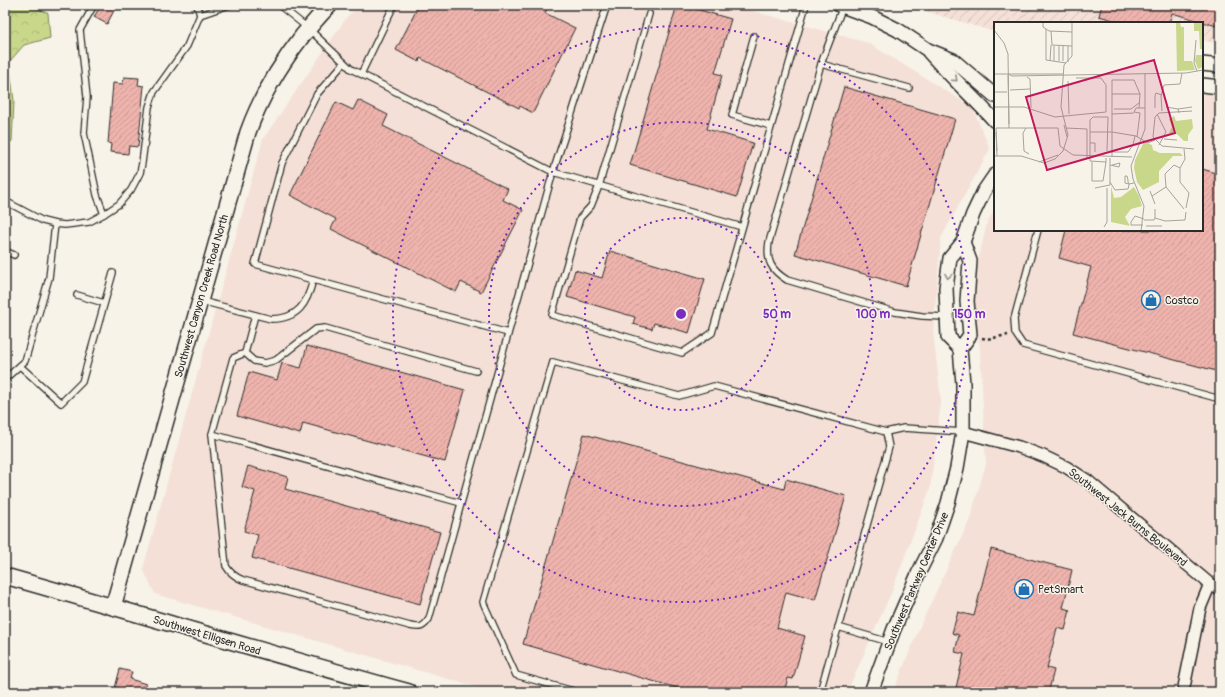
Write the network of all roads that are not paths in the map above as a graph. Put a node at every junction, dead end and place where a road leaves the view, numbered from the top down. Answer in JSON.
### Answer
{"nodes":[{"id":1,"x":94,"y":5,"type":"edge"},
{"id":2,"x":197,"y":5,"type":"edge"},
{"id":3,"x":229,"y":5,"type":"edge"},
{"id":4,"x":279,"y":5,"type":"edge"},
{"id":5,"x":330,"y":5,"type":"edge"},
{"id":6,"x":394,"y":5,"type":"edge"},
{"id":7,"x":607,"y":5,"type":"edge"},
{"id":8,"x":806,"y":5,"type":"edge"},
{"id":9,"x":841,"y":6,"type":"edge"},
{"id":10,"x":649,"y":14,"type":"dead end"},
{"id":11,"x":200,"y":16,"type":"junction"},
{"id":12,"x":309,"y":29,"type":"junction"},
{"id":13,"x":754,"y":36,"type":"dead end"},
{"id":14,"x":928,"y":50,"type":"junction"},
{"id":15,"x":344,"y":63,"type":"junction"},
{"id":16,"x":821,"y":64,"type":"junction"},
{"id":17,"x":1203,"y":64,"type":"edge"},
{"id":18,"x":1220,"y":66,"type":"edge"},
{"id":19,"x":361,"y":74,"type":"junction"},
{"id":20,"x":1203,"y":85,"type":"edge"},
{"id":21,"x":1220,"y":87,"type":"edge"},
{"id":22,"x":909,"y":88,"type":"dead end"},
{"id":23,"x":994,"y":95,"type":"edge"},
{"id":24,"x":994,"y":119,"type":"edge"},
{"id":25,"x":771,"y":126,"type":"junction"},
{"id":26,"x":553,"y":172,"type":"junction"},
{"id":27,"x":994,"y":176,"type":"edge"},
{"id":28,"x":599,"y":186,"type":"junction"},
{"id":29,"x":5,"y":201,"type":"edge"},
{"id":30,"x":104,"y":214,"type":"junction"},
{"id":31,"x":55,"y":224,"type":"junction"},
{"id":32,"x":742,"y":227,"type":"junction"},
{"id":33,"x":1038,"y":231,"type":"edge"},
{"id":34,"x":963,"y":242,"type":"junction"},
{"id":35,"x":5,"y":251,"type":"edge"},
{"id":36,"x":14,"y":255,"type":"dead end"},
{"id":37,"x":113,"y":273,"type":"dead end"},
{"id":38,"x":313,"y":280,"type":"junction"},
{"id":39,"x":77,"y":295,"type":"dead end"},
{"id":40,"x":200,"y":300,"type":"junction"},
{"id":41,"x":104,"y":303,"type":"junction"},
{"id":42,"x":255,"y":315,"type":"junction"},
{"id":43,"x":946,"y":317,"type":"junction"},
{"id":44,"x":508,"y":333,"type":"junction"},
{"id":45,"x":960,"y":349,"type":"junction"},
{"id":46,"x":245,"y":353,"type":"junction"},
{"id":47,"x":20,"y":366,"type":"junction"},
{"id":48,"x":476,"y":371,"type":"dead end"},
{"id":49,"x":5,"y":380,"type":"edge"},
{"id":50,"x":1220,"y":399,"type":"edge"},
{"id":51,"x":886,"y":432,"type":"junction"},
{"id":52,"x":963,"y":432,"type":"junction"},
{"id":53,"x":212,"y":434,"type":"junction"},
{"id":54,"x":461,"y":503,"type":"junction"},
{"id":55,"x":5,"y":576,"type":"edge"},
{"id":56,"x":1215,"y":587,"type":"edge"},
{"id":57,"x":113,"y":607,"type":"junction"},
{"id":58,"x":838,"y":627,"type":"junction"},
{"id":59,"x":889,"y":642,"type":"junction"},
{"id":60,"x":409,"y":692,"type":"edge"},
{"id":61,"x":577,"y":692,"type":"edge"},
{"id":62,"x":820,"y":692,"type":"edge"},
{"id":63,"x":871,"y":692,"type":"edge"},
{"id":64,"x":1183,"y":692,"type":"edge"}],
"edges":[{"from":1,"to":30,"type":"lane"},
{"from":2,"to":11,"type":"lane"},
{"from":3,"to":11,"type":"lane"},
{"from":4,"to":12,"type":"lane"},
{"from":5,"to":12,"type":"main road","name":"Southwest Canyon Creek Road North"},
{"from":6,"to":19,"type":"lane"},
{"from":7,"to":26,"type":"lane"},
{"from":8,"to":25,"type":"lane"},
{"from":9,"to":14,"type":"street"},
{"from":9,"to":16,"type":"lane"},
{"from":10,"to":28,"type":"lane"},
{"from":11,"to":30,"type":"lane"},
{"from":12,"to":15,"type":"lane"},
{"from":12,"to":40,"type":"main road","name":"Southwest Canyon Creek Road North"},
{"from":13,"to":25,"type":"lane"},
{"from":14,"to":23,"type":"street"},
{"from":14,"to":24,"type":"street","one_way":true},
{"from":15,"to":19,"type":"lane"},
{"from":15,"to":38,"type":"lane"},
{"from":16,"to":22,"type":"lane"},
{"from":16,"to":43,"type":"lane"},
{"from":17,"to":18,"type":"street"},
{"from":19,"to":26,"type":"lane"},
{"from":20,"to":21,"type":"street"},
{"from":25,"to":32,"type":"lane"},
{"from":26,"to":28,"type":"lane"},
{"from":26,"to":44,"type":"lane"},
{"from":27,"to":34,"type":"street"},
{"from":28,"to":32,"type":"lane"},
{"from":28,"to":32,"type":"lane"},
{"from":29,"to":31,"type":"lane"},
{"from":30,"to":31,"type":"lane"},
{"from":31,"to":47,"type":"lane"},
{"from":33,"to":50,"type":"lane"},
{"from":34,"to":43,"type":"street","one_way":true},
{"from":34,"to":45,"type":"street"},
{"from":35,"to":36,"type":"lane"},
{"from":37,"to":41,"type":"lane"},
{"from":38,"to":42,"type":"lane"},
{"from":38,"to":44,"type":"lane"},
{"from":39,"to":41,"type":"lane"},
{"from":40,"to":42,"type":"lane"},
{"from":40,"to":57,"type":"main road","name":"Southwest Canyon Creek Road North"},
{"from":41,"to":47,"type":"lane"},
{"from":42,"to":46,"type":"lane"},
{"from":43,"to":45,"type":"street"},
{"from":44,"to":54,"type":"lane"},
{"from":45,"to":52,"type":"street","name":"Southwest Parkway Center Drive"},
{"from":46,"to":48,"type":"lane"},
{"from":46,"to":53,"type":"lane"},
{"from":47,"to":49,"type":"lane"},
{"from":51,"to":52,"type":"lane"},
{"from":51,"to":58,"type":"lane"},
{"from":51,"to":61,"type":"lane"},
{"from":52,"to":56,"type":"street","name":"Southwest Jack Burns Boulevard"},
{"from":52,"to":59,"type":"street","name":"Southwest Parkway Center Drive"},
{"from":53,"to":54,"type":"lane"},
{"from":53,"to":54,"type":"lane"},
{"from":55,"to":57,"type":"main road","name":"Southwest Elligsen Road"},
{"from":56,"to":64,"type":"street"},
{"from":57,"to":60,"type":"main road","name":"Southwest Elligsen Road"},
{"from":58,"to":59,"type":"lane"},
{"from":58,"to":62,"type":"lane"},
{"from":59,"to":63,"type":"street","name":"Southwest Parkway Center Drive"}]}
